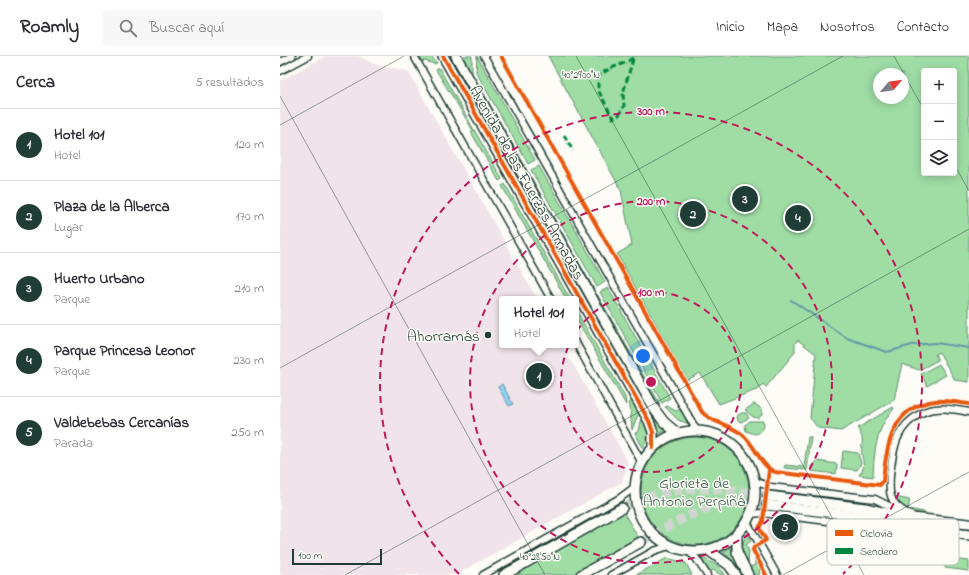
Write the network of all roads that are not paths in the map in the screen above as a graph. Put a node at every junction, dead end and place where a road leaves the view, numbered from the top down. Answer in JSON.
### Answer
{"nodes":[{"id":1,"x":292,"y":56,"type":"edge"},
{"id":2,"x":308,"y":56,"type":"edge"},
{"id":3,"x":414,"y":56,"type":"edge"},
{"id":4,"x":443,"y":56,"type":"edge"},
{"id":5,"x":456,"y":56,"type":"edge"},
{"id":6,"x":484,"y":56,"type":"edge"},
{"id":7,"x":280,"y":62,"type":"edge"},
{"id":8,"x":280,"y":71,"type":"edge"},
{"id":9,"x":549,"y":296,"type":"edge"},
{"id":10,"x":579,"y":296,"type":"edge"},
{"id":11,"x":579,"y":296,"type":"edge"},
{"id":12,"x":579,"y":348,"type":"edge"},
{"id":13,"x":969,"y":412,"type":"edge"},
{"id":14,"x":697,"y":431,"type":"junction"},
{"id":15,"x":677,"y":433,"type":"junction"},
{"id":16,"x":653,"y":448,"type":"junction"},
{"id":17,"x":642,"y":463,"type":"junction"},
{"id":18,"x":754,"y":481,"type":"junction"},
{"id":19,"x":634,"y":487,"type":"junction"},
{"id":20,"x":768,"y":496,"type":"tunnel mouth"},
{"id":21,"x":767,"y":505,"type":"tunnel mouth"},
{"id":22,"x":622,"y":508,"type":"tunnel mouth"},
{"id":23,"x":751,"y":514,"type":"junction"},
{"id":24,"x":916,"y":518,"type":"junction"},
{"id":25,"x":881,"y":519,"type":"edge"},
{"id":26,"x":925,"y":519,"type":"edge"},
{"id":27,"x":827,"y":521,"type":"edge"},
{"id":28,"x":746,"y":522,"type":"junction"},
{"id":29,"x":959,"y":523,"type":"edge"},
{"id":30,"x":969,"y":524,"type":"edge"},
{"id":31,"x":737,"y":534,"type":"junction"},
{"id":32,"x":959,"y":534,"type":"edge"},
{"id":33,"x":969,"y":535,"type":"edge"},
{"id":34,"x":641,"y":542,"type":"tunnel mouth"},
{"id":35,"x":669,"y":546,"type":"junction"},
{"id":36,"x":708,"y":550,"type":"junction"},
{"id":37,"x":688,"y":551,"type":"junction"},
{"id":38,"x":483,"y":575,"type":"edge"},
{"id":39,"x":504,"y":575,"type":"edge"},
{"id":40,"x":581,"y":575,"type":"edge"},
{"id":41,"x":611,"y":575,"type":"edge"},
{"id":42,"x":707,"y":575,"type":"edge"},
{"id":43,"x":736,"y":575,"type":"edge"},
{"id":44,"x":748,"y":575,"type":"edge"},
{"id":45,"x":777,"y":575,"type":"edge"}],
"edges":[{"from":1,"to":7,"type":"street"},
{"from":2,"to":8,"type":"street"},
{"from":3,"to":9,"type":"street"},
{"from":4,"to":10,"type":"street","name":"Avenida de las Fuerzas Armadas"},
{"from":5,"to":15,"type":"street","name":"Avenida de las Fuerzas Armadas"},
{"from":6,"to":14,"type":"street","name":"Avenida de las Fuerzas Armadas"},
{"from":11,"to":16,"type":"street","name":"Avenida de las Fuerzas Armadas"},
{"from":12,"to":17,"type":"street"},
{"from":13,"to":24,"type":"street"},
{"from":14,"to":15,"type":"street"},
{"from":14,"to":18,"type":"street"},
{"from":15,"to":16,"type":"street"},
{"from":16,"to":17,"type":"street"},
{"from":17,"to":19,"type":"street"},
{"from":18,"to":23,"type":"street"},
{"from":18,"to":24,"type":"street"},
{"from":19,"to":35,"type":"street"},
{"from":19,"to":38,"type":"street"},
{"from":20,"to":24,"type":"street"},
{"from":21,"to":25,"type":"street"},
{"from":22,"to":39,"type":"street"},
{"from":23,"to":27,"type":"street"},
{"from":23,"to":28,"type":"street"},
{"from":24,"to":26,"type":"street"},
{"from":28,"to":31,"type":"street"},
{"from":28,"to":45,"type":"street"},
{"from":29,"to":30,"type":"street"},
{"from":31,"to":36,"type":"street"},
{"from":31,"to":44,"type":"street"},
{"from":32,"to":33,"type":"street"},
{"from":34,"to":40,"type":"street"},
{"from":35,"to":37,"type":"street"},
{"from":35,"to":41,"type":"street"},
{"from":36,"to":37,"type":"street"},
{"from":36,"to":43,"type":"street"},
{"from":37,"to":42,"type":"street"}]}
